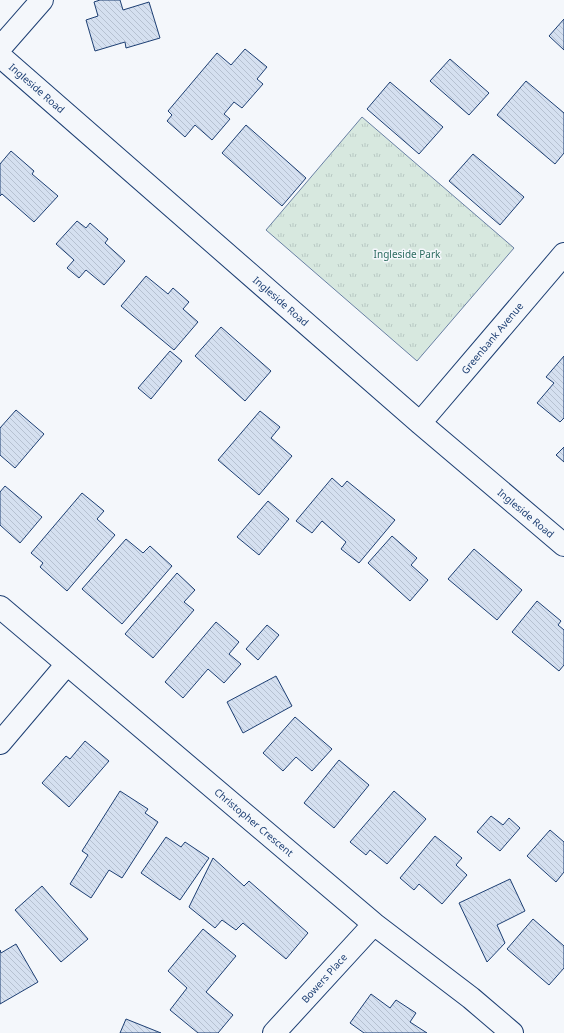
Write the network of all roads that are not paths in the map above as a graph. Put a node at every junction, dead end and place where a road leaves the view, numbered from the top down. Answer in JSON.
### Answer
{"nodes":[{"id":1,"x":42,"y":0,"type":"edge"},
{"id":2,"x":0,"y":48,"type":"edge"},
{"id":3,"x":0,"y":56,"type":"edge"},
{"id":4,"x":564,"y":254,"type":"edge"},
{"id":5,"x":420,"y":423,"type":"junction"},
{"id":6,"x":564,"y":545,"type":"edge"},
{"id":7,"x":0,"y":607,"type":"edge"},
{"id":8,"x":67,"y":664,"type":"junction"},
{"id":9,"x":0,"y":743,"type":"edge"},
{"id":10,"x":374,"y":924,"type":"junction"},
{"id":11,"x":274,"y":1033,"type":"edge"},
{"id":12,"x":512,"y":1033,"type":"edge"}],
"edges":[{"from":1,"to":2,"type":"street"},
{"from":3,"to":5,"type":"street","name":"Ingleside Road"},
{"from":4,"to":5,"type":"street","name":"Greenbank Avenue"},
{"from":5,"to":6,"type":"street","name":"Ingleside Road"},
{"from":7,"to":8,"type":"street","name":"Christopher Crescent"},
{"from":8,"to":9,"type":"street"},
{"from":8,"to":10,"type":"street","name":"Christopher Crescent"},
{"from":10,"to":11,"type":"street","name":"Bowers Place"},
{"from":10,"to":12,"type":"street","name":"Christopher Crescent"}]}
